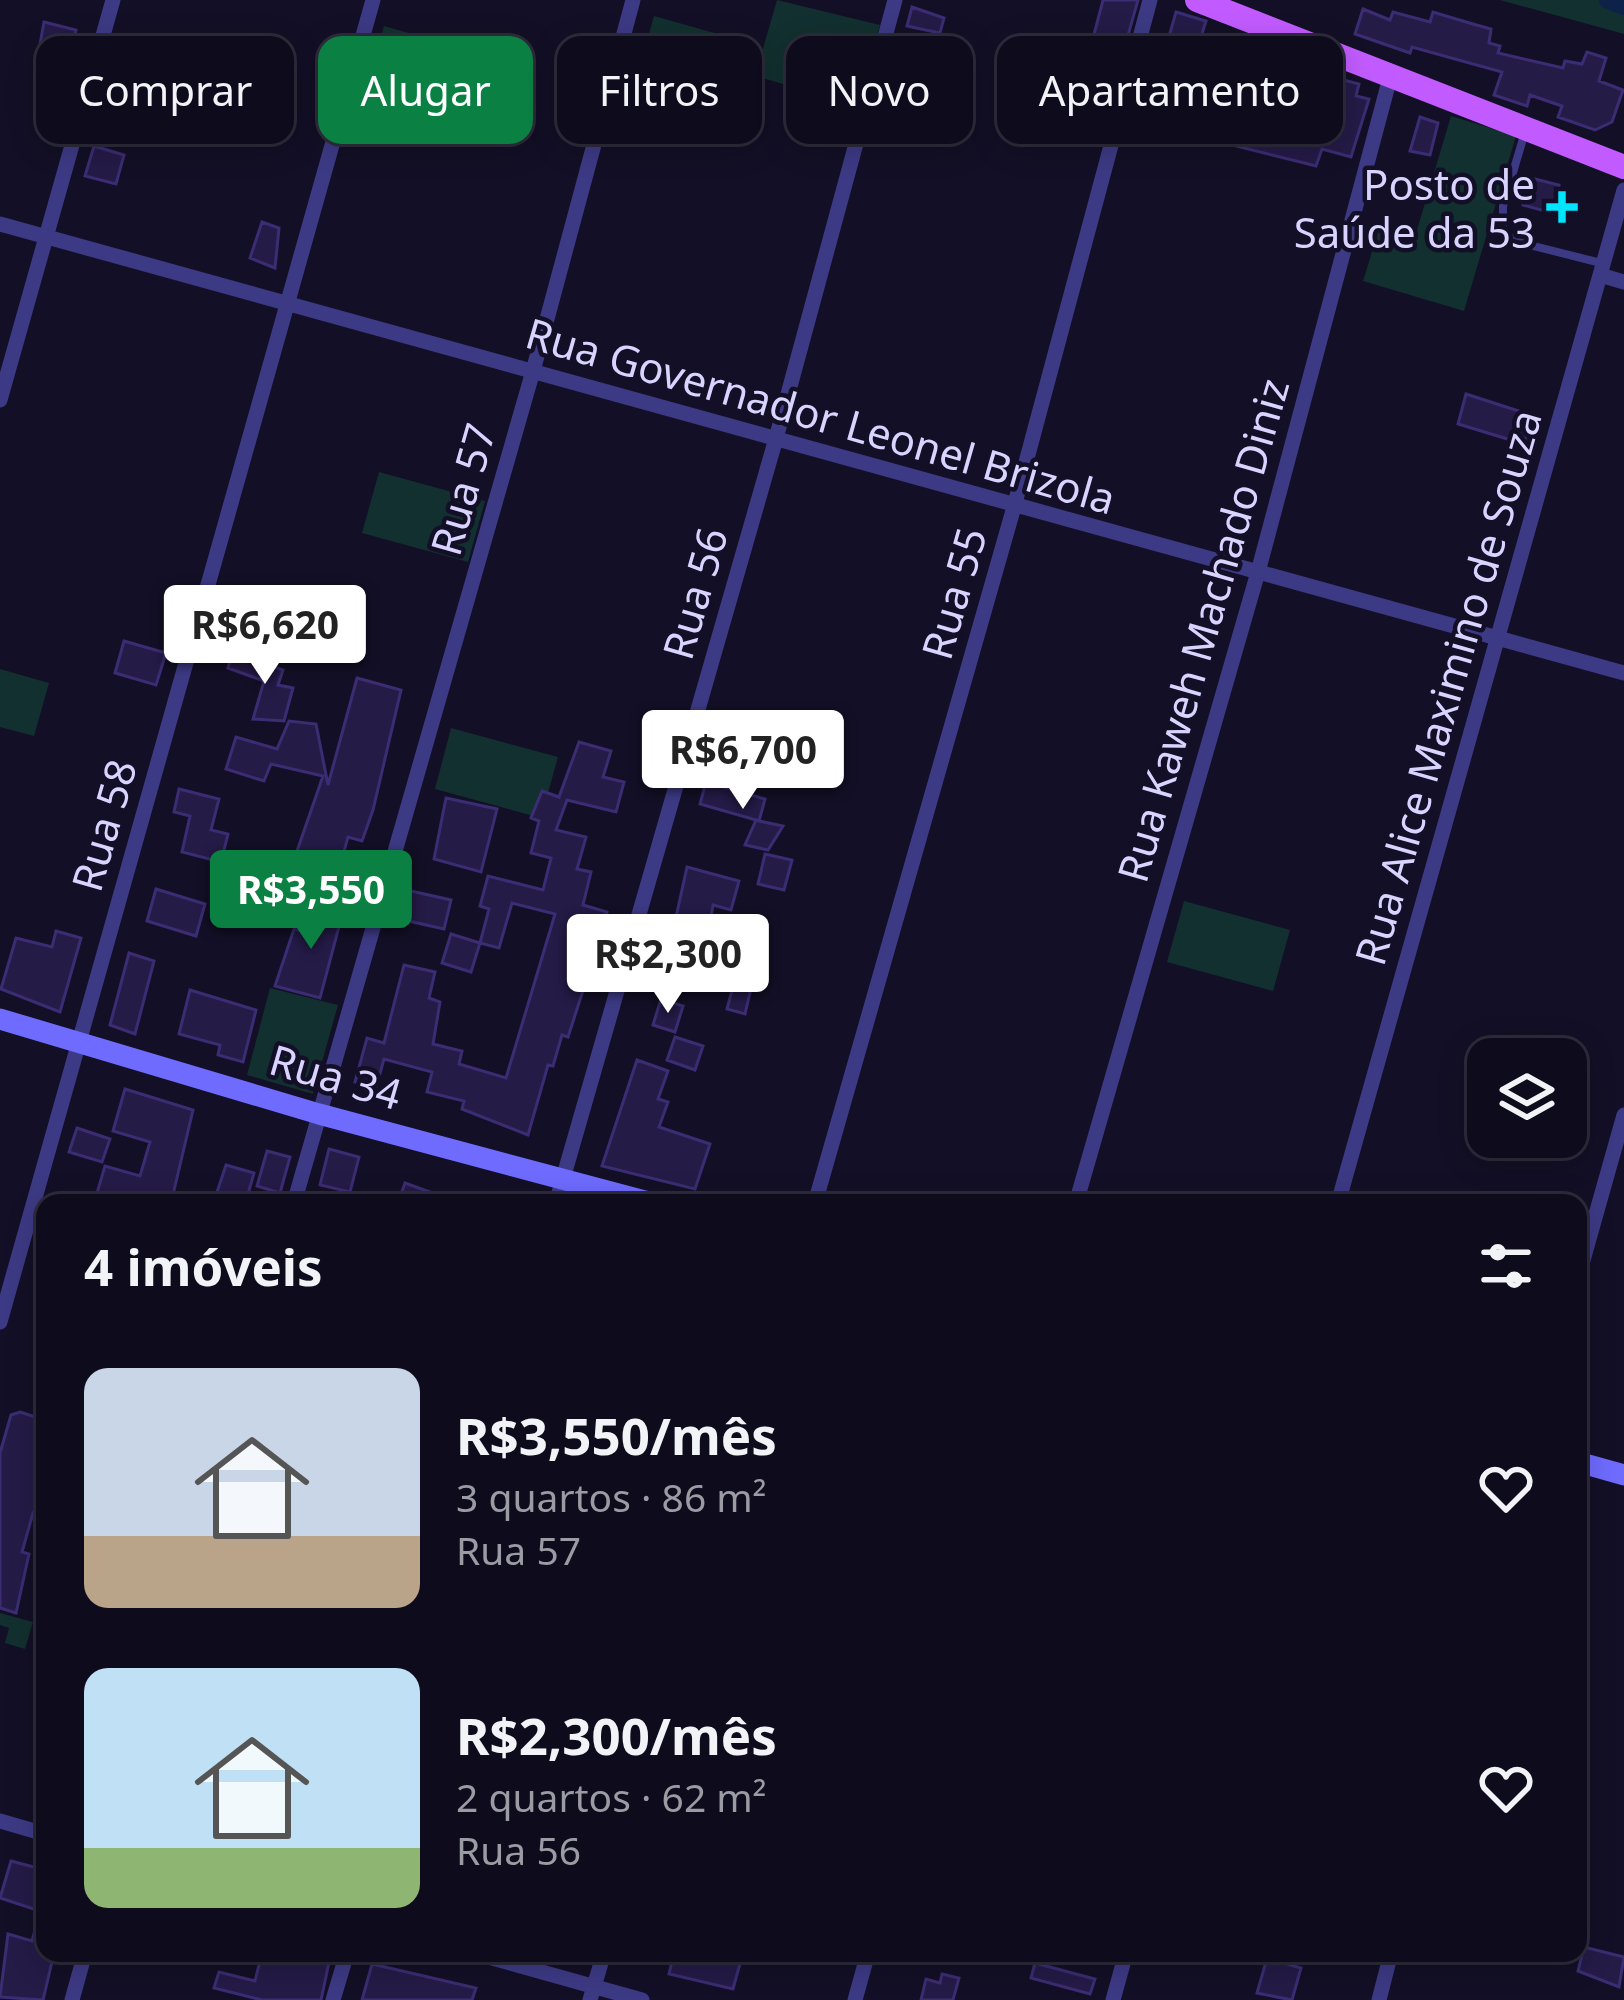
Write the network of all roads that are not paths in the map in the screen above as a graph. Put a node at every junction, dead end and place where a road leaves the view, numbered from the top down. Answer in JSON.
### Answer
{"nodes":[{"id":1,"x":113,"y":0,"type":"edge"},
{"id":2,"x":373,"y":0,"type":"edge"},
{"id":3,"x":633,"y":0,"type":"edge"},
{"id":4,"x":895,"y":0,"type":"edge"},
{"id":5,"x":1150,"y":0,"type":"edge"},
{"id":6,"x":1197,"y":0,"type":"edge"},
{"id":7,"x":1391,"y":74,"type":"junction"},
{"id":8,"x":1527,"y":125,"type":"junction"},
{"id":9,"x":1624,"y":166,"type":"edge"},
{"id":10,"x":1624,"y":190,"type":"edge"},
{"id":11,"x":0,"y":224,"type":"edge"},
{"id":12,"x":46,"y":237,"type":"junction"},
{"id":13,"x":1601,"y":269,"type":"junction"},
{"id":14,"x":1624,"y":282,"type":"edge"},
{"id":15,"x":290,"y":304,"type":"junction"},
{"id":16,"x":533,"y":371,"type":"junction"},
{"id":17,"x":0,"y":400,"type":"edge"},
{"id":18,"x":775,"y":442,"type":"junction"},
{"id":19,"x":1014,"y":508,"type":"junction"},
{"id":20,"x":1258,"y":572,"type":"junction"},
{"id":21,"x":1500,"y":640,"type":"junction"},
{"id":22,"x":1624,"y":673,"type":"edge"},
{"id":23,"x":0,"y":1019,"type":"edge"},
{"id":24,"x":78,"y":1043,"type":"junction"},
{"id":25,"x":319,"y":1114,"type":"junction"},
{"id":26,"x":1624,"y":1115,"type":"edge"},
{"id":27,"x":560,"y":1192,"type":"edge"},
{"id":28,"x":297,"y":1194,"type":"edge"},
{"id":29,"x":818,"y":1194,"type":"edge"},
{"id":30,"x":1079,"y":1194,"type":"edge"},
{"id":31,"x":1341,"y":1194,"type":"edge"},
{"id":32,"x":1587,"y":1246,"type":"edge"},
{"id":33,"x":0,"y":1322,"type":"edge"},
{"id":34,"x":1587,"y":1465,"type":"edge"},
{"id":35,"x":1624,"y":1475,"type":"edge"},
{"id":36,"x":0,"y":1821,"type":"edge"},
{"id":37,"x":36,"y":1831,"type":"edge"},
{"id":38,"x":83,"y":1962,"type":"edge"},
{"id":39,"x":344,"y":1962,"type":"edge"},
{"id":40,"x":500,"y":1962,"type":"edge"},
{"id":41,"x":601,"y":1962,"type":"edge"},
{"id":42,"x":866,"y":1962,"type":"edge"},
{"id":43,"x":1124,"y":1962,"type":"edge"},
{"id":44,"x":1389,"y":1962,"type":"edge"},
{"id":45,"x":592,"y":1993,"type":"edge"},
{"id":46,"x":72,"y":2000,"type":"edge"},
{"id":47,"x":333,"y":2000,"type":"edge"},
{"id":48,"x":642,"y":2000,"type":"edge"},
{"id":49,"x":856,"y":2000,"type":"edge"},
{"id":50,"x":1113,"y":2000,"type":"edge"},
{"id":51,"x":1379,"y":2000,"type":"edge"}],
"edges":[{"from":1,"to":12,"type":"street"},
{"from":2,"to":15,"type":"street","name":"Rua 58"},
{"from":3,"to":16,"type":"street","name":"Rua 57"},
{"from":4,"to":18,"type":"street","name":"Rua 56"},
{"from":5,"to":19,"type":"street","name":"Rua 55"},
{"from":6,"to":7,"type":"main road"},
{"from":7,"to":8,"type":"main road"},
{"from":7,"to":20,"type":"street","name":"Rua Kaweh Machado Diniz"},
{"from":8,"to":9,"type":"main road"},
{"from":8,"to":13,"type":"lane"},
{"from":10,"to":13,"type":"street","name":"Rua Alice Maximino de Souza"},
{"from":11,"to":12,"type":"street","name":"Rua Governador Leonel Brizola"},
{"from":12,"to":15,"type":"street","name":"Rua Governador Leonel Brizola"},
{"from":12,"to":17,"type":"street"},
{"from":13,"to":14,"type":"street"},
{"from":13,"to":21,"type":"street","name":"Rua Alice Maximino de Souza"},
{"from":15,"to":16,"type":"street","name":"Rua Governador Leonel Brizola"},
{"from":15,"to":24,"type":"street","name":"Rua 58"},
{"from":16,"to":18,"type":"street","name":"Rua Governador Leonel Brizola"},
{"from":16,"to":25,"type":"street","name":"Rua 57"},
{"from":18,"to":19,"type":"street","name":"Rua Governador Leonel Brizola"},
{"from":18,"to":27,"type":"street","name":"Rua 56"},
{"from":19,"to":20,"type":"street","name":"Rua Governador Leonel Brizola"},
{"from":19,"to":29,"type":"street","name":"Rua 55"},
{"from":20,"to":21,"type":"street","name":"Rua Governador Leonel Brizola"},
{"from":20,"to":30,"type":"street","name":"Rua Kaweh Machado Diniz"},
{"from":21,"to":22,"type":"street","name":"Rua Governador Leonel Brizola"},
{"from":21,"to":31,"type":"street","name":"Rua Alice Maximino de Souza"},
{"from":23,"to":24,"type":"street","name":"Rua 34"},
{"from":24,"to":25,"type":"street","name":"Rua 34"},
{"from":24,"to":33,"type":"street","name":"Rua 58"},
{"from":25,"to":27,"type":"street","name":"Rua 34"},
{"from":25,"to":28,"type":"street","name":"Rua 57"},
{"from":26,"to":32,"type":"street"},
{"from":34,"to":35,"type":"street"},
{"from":36,"to":37,"type":"street"},
{"from":38,"to":46,"type":"street"},
{"from":39,"to":47,"type":"street"},
{"from":40,"to":45,"type":"street"},
{"from":41,"to":45,"type":"street"},
{"from":42,"to":49,"type":"street"},
{"from":43,"to":50,"type":"street"},
{"from":44,"to":51,"type":"street"},
{"from":45,"to":48,"type":"street"}]}
